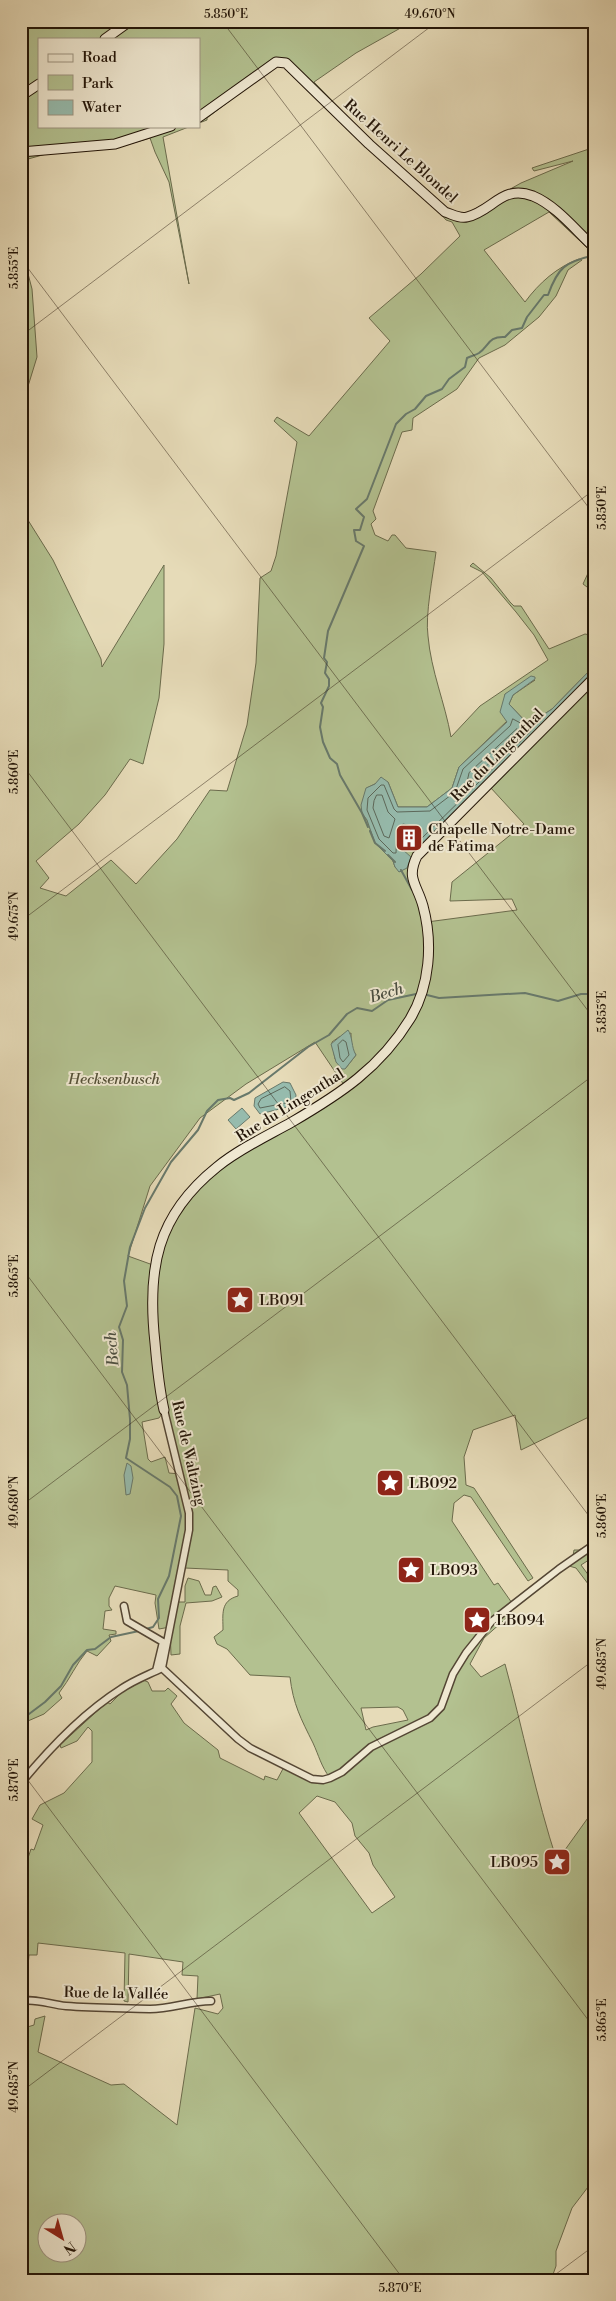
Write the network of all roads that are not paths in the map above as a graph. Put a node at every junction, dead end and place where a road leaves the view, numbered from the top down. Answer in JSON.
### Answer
{"nodes":[{"id":1,"x":130,"y":21,"type":"edge"},
{"id":2,"x":106,"y":38,"type":"edge"},
{"id":3,"x":38,"y":85,"type":"edge"},
{"id":4,"x":21,"y":96,"type":"edge"},
{"id":5,"x":200,"y":116,"type":"edge"},
{"id":6,"x":165,"y":128,"type":"edge"},
{"id":7,"x":21,"y":152,"type":"edge"},
{"id":8,"x":595,"y":248,"type":"edge"},
{"id":9,"x":595,"y":677,"type":"edge"},
{"id":10,"x":155,"y":1266,"type":"joint"},
{"id":11,"x":164,"y":1410,"type":"joint"},
{"id":12,"x":595,"y":1544,"type":"edge"},
{"id":13,"x":124,"y":1606,"type":"dead end"},
{"id":14,"x":174,"y":1608,"type":"junction"},
{"id":15,"x":163,"y":1642,"type":"junction"},
{"id":16,"x":159,"y":1670,"type":"junction"},
{"id":17,"x":21,"y":1783,"type":"edge"},
{"id":18,"x":21,"y":2001,"type":"edge"},
{"id":19,"x":211,"y":2001,"type":"dead end"}],
"edges":[{"from":1,"to":2,"type":"street"},
{"from":3,"to":4,"type":"street"},
{"from":5,"to":8,"type":"street","name":"Rue Henri Le Blondel"},
{"from":6,"to":7,"type":"street"},
{"from":9,"to":10,"type":"street","name":"Rue du Lingenthal"},
{"from":10,"to":11,"type":"street","name":"Rue de Waltzing"},
{"from":11,"to":14,"type":"street","name":"Rue de Waltzing"},
{"from":12,"to":16,"type":"street"},
{"from":13,"to":15,"type":"street"},
{"from":14,"to":15,"type":"street"},
{"from":14,"to":16,"type":"street","name":"Rue de Waltzing"},
{"from":15,"to":16,"type":"street"},
{"from":16,"to":17,"type":"street"},
{"from":18,"to":19,"type":"street","name":"Rue de la Vallée"}]}
